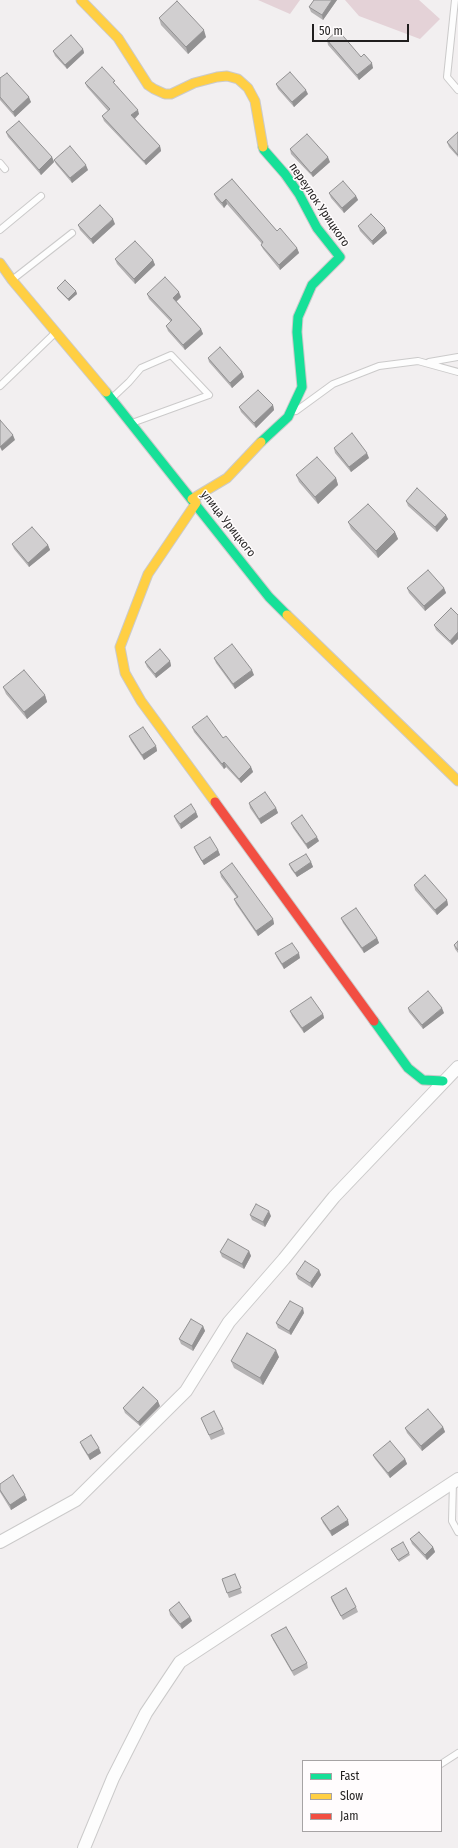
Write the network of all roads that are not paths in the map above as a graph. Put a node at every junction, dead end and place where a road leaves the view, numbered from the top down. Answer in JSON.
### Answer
{"nodes":[{"id":1,"x":81,"y":0,"type":"edge"},
{"id":2,"x":455,"y":0,"type":"edge"},
{"id":3,"x":458,"y":90,"type":"edge"},
{"id":4,"x":0,"y":163,"type":"edge"},
{"id":5,"x":5,"y":169,"type":"dead end"},
{"id":6,"x":41,"y":196,"type":"dead end"},
{"id":7,"x":0,"y":230,"type":"edge"},
{"id":8,"x":72,"y":232,"type":"dead end"},
{"id":9,"x":0,"y":263,"type":"edge"},
{"id":10,"x":12,"y":280,"type":"junction"},
{"id":11,"x":56,"y":332,"type":"junction"},
{"id":12,"x":458,"y":357,"type":"edge"},
{"id":13,"x":425,"y":363,"type":"junction"},
{"id":14,"x":458,"y":372,"type":"edge"},
{"id":15,"x":0,"y":386,"type":"edge"},
{"id":16,"x":112,"y":399,"type":"junction"},
{"id":17,"x":288,"y":417,"type":"junction"},
{"id":18,"x":130,"y":423,"type":"junction"},
{"id":19,"x":194,"y":501,"type":"junction"},
{"id":20,"x":458,"y":781,"type":"edge"},
{"id":21,"x":458,"y":1067,"type":"edge"},
{"id":22,"x":443,"y":1081,"type":"junction"},
{"id":23,"x":456,"y":1481,"type":"edge"},
{"id":24,"x":458,"y":1532,"type":"edge"},
{"id":25,"x":0,"y":1542,"type":"edge"},
{"id":26,"x":458,"y":1753,"type":"edge"},
{"id":27,"x":442,"y":1763,"type":"edge"},
{"id":28,"x":84,"y":1848,"type":"edge"}],
"edges":[{"from":1,"to":17,"type":"street","name":"переулок Урицкого"},
{"from":2,"to":3,"type":"lane"},
{"from":4,"to":5,"type":"lane"},
{"from":6,"to":7,"type":"lane"},
{"from":8,"to":10,"type":"lane"},
{"from":9,"to":10,"type":"street","name":"улица Урицкого"},
{"from":10,"to":11,"type":"street","name":"улица Урицкого"},
{"from":11,"to":15,"type":"lane"},
{"from":11,"to":16,"type":"street","name":"улица Урицкого"},
{"from":12,"to":13,"type":"lane"},
{"from":13,"to":14,"type":"lane"},
{"from":13,"to":17,"type":"lane"},
{"from":16,"to":18,"type":"street","name":"улица Урицкого"},
{"from":16,"to":18,"type":"lane"},
{"from":17,"to":19,"type":"street","name":"переулок Урицкого"},
{"from":18,"to":19,"type":"street","name":"улица Урицкого"},
{"from":19,"to":20,"type":"street","name":"улица Урицкого"},
{"from":19,"to":22,"type":"street"},
{"from":21,"to":22,"type":"street"},
{"from":22,"to":25,"type":"street"},
{"from":23,"to":24,"type":"lane"},
{"from":23,"to":28,"type":"street"},
{"from":26,"to":27,"type":"lane"}]}
